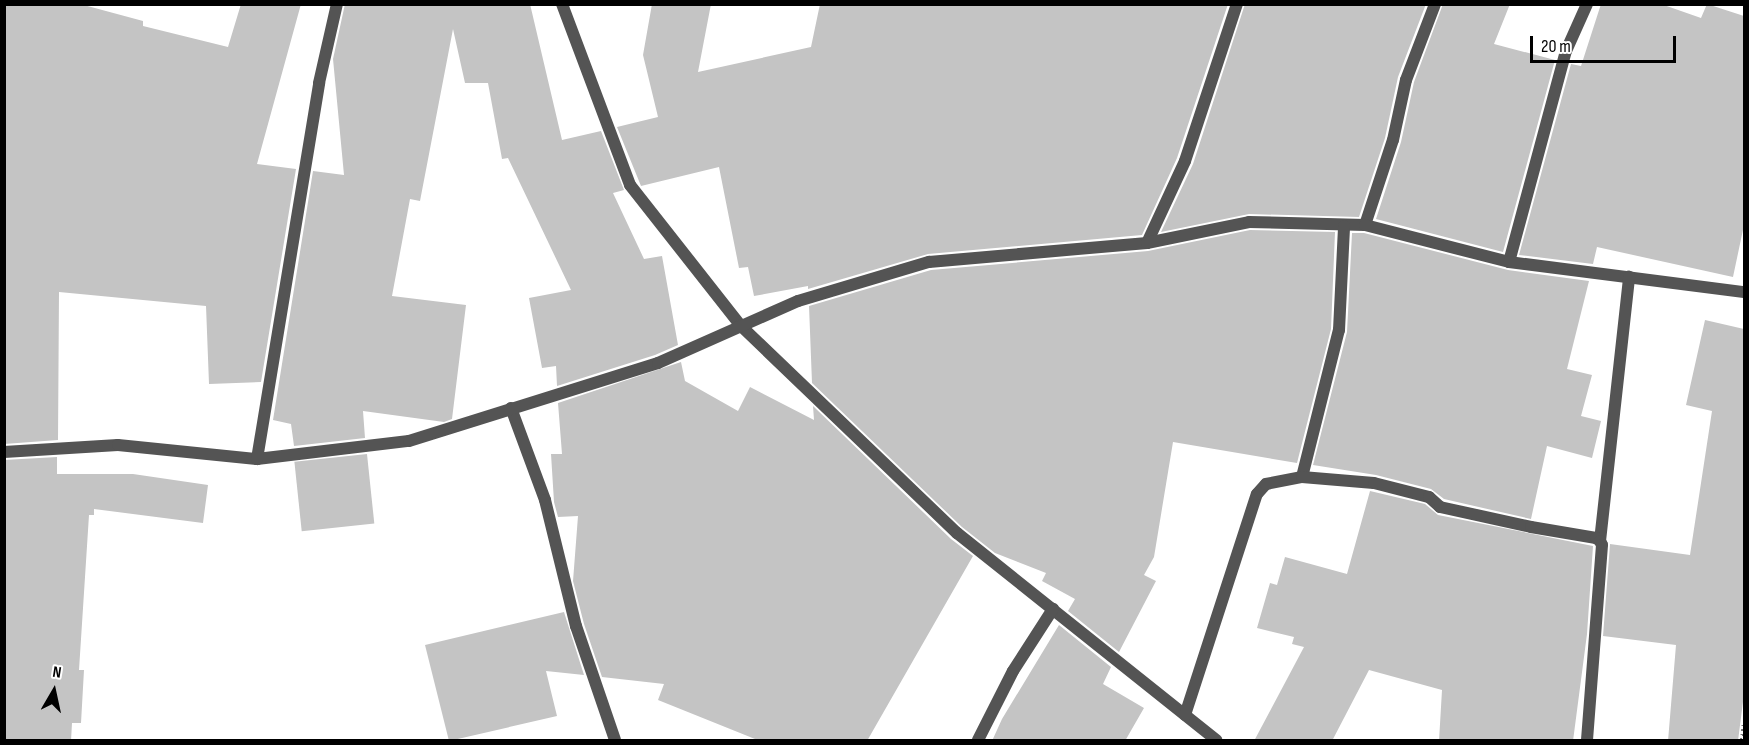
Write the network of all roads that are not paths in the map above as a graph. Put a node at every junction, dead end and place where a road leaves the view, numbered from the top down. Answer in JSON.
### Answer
{"nodes":[{"id":1,"x":337,"y":4,"type":"edge"},
{"id":2,"x":562,"y":4,"type":"edge"},
{"id":3,"x":1237,"y":4,"type":"edge"},
{"id":4,"x":1434,"y":4,"type":"edge"},
{"id":5,"x":1587,"y":4,"type":"edge"},
{"id":6,"x":1344,"y":225,"type":"junction"},
{"id":7,"x":1365,"y":225,"type":"junction"},
{"id":8,"x":1147,"y":243,"type":"junction"},
{"id":9,"x":1509,"y":262,"type":"junction"},
{"id":10,"x":1629,"y":277,"type":"junction"},
{"id":11,"x":1744,"y":292,"type":"edge"},
{"id":12,"x":740,"y":325,"type":"junction"},
{"id":13,"x":511,"y":408,"type":"junction"},
{"id":14,"x":4,"y":452,"type":"edge"},
{"id":15,"x":258,"y":459,"type":"junction"},
{"id":16,"x":1302,"y":477,"type":"junction"},
{"id":17,"x":1600,"y":541,"type":"junction"},
{"id":18,"x":1053,"y":609,"type":"junction"},
{"id":19,"x":1185,"y":715,"type":"junction"},
{"id":20,"x":615,"y":741,"type":"edge"},
{"id":21,"x":978,"y":741,"type":"edge"},
{"id":22,"x":1215,"y":741,"type":"edge"},
{"id":23,"x":1587,"y":741,"type":"edge"}],
"edges":[{"from":1,"to":15,"type":"street"},
{"from":2,"to":12,"type":"street"},
{"from":3,"to":8,"type":"street"},
{"from":4,"to":7,"type":"street"},
{"from":5,"to":9,"type":"street"},
{"from":6,"to":7,"type":"street"},
{"from":6,"to":8,"type":"street"},
{"from":6,"to":16,"type":"street"},
{"from":7,"to":9,"type":"street"},
{"from":8,"to":12,"type":"street"},
{"from":9,"to":10,"type":"street"},
{"from":10,"to":11,"type":"street"},
{"from":10,"to":17,"type":"street"},
{"from":12,"to":13,"type":"street"},
{"from":12,"to":18,"type":"street"},
{"from":13,"to":15,"type":"street"},
{"from":13,"to":20,"type":"street"},
{"from":14,"to":15,"type":"street"},
{"from":16,"to":17,"type":"street"},
{"from":16,"to":19,"type":"street"},
{"from":17,"to":23,"type":"street"},
{"from":18,"to":19,"type":"street"},
{"from":18,"to":21,"type":"street"},
{"from":19,"to":22,"type":"street"}]}
